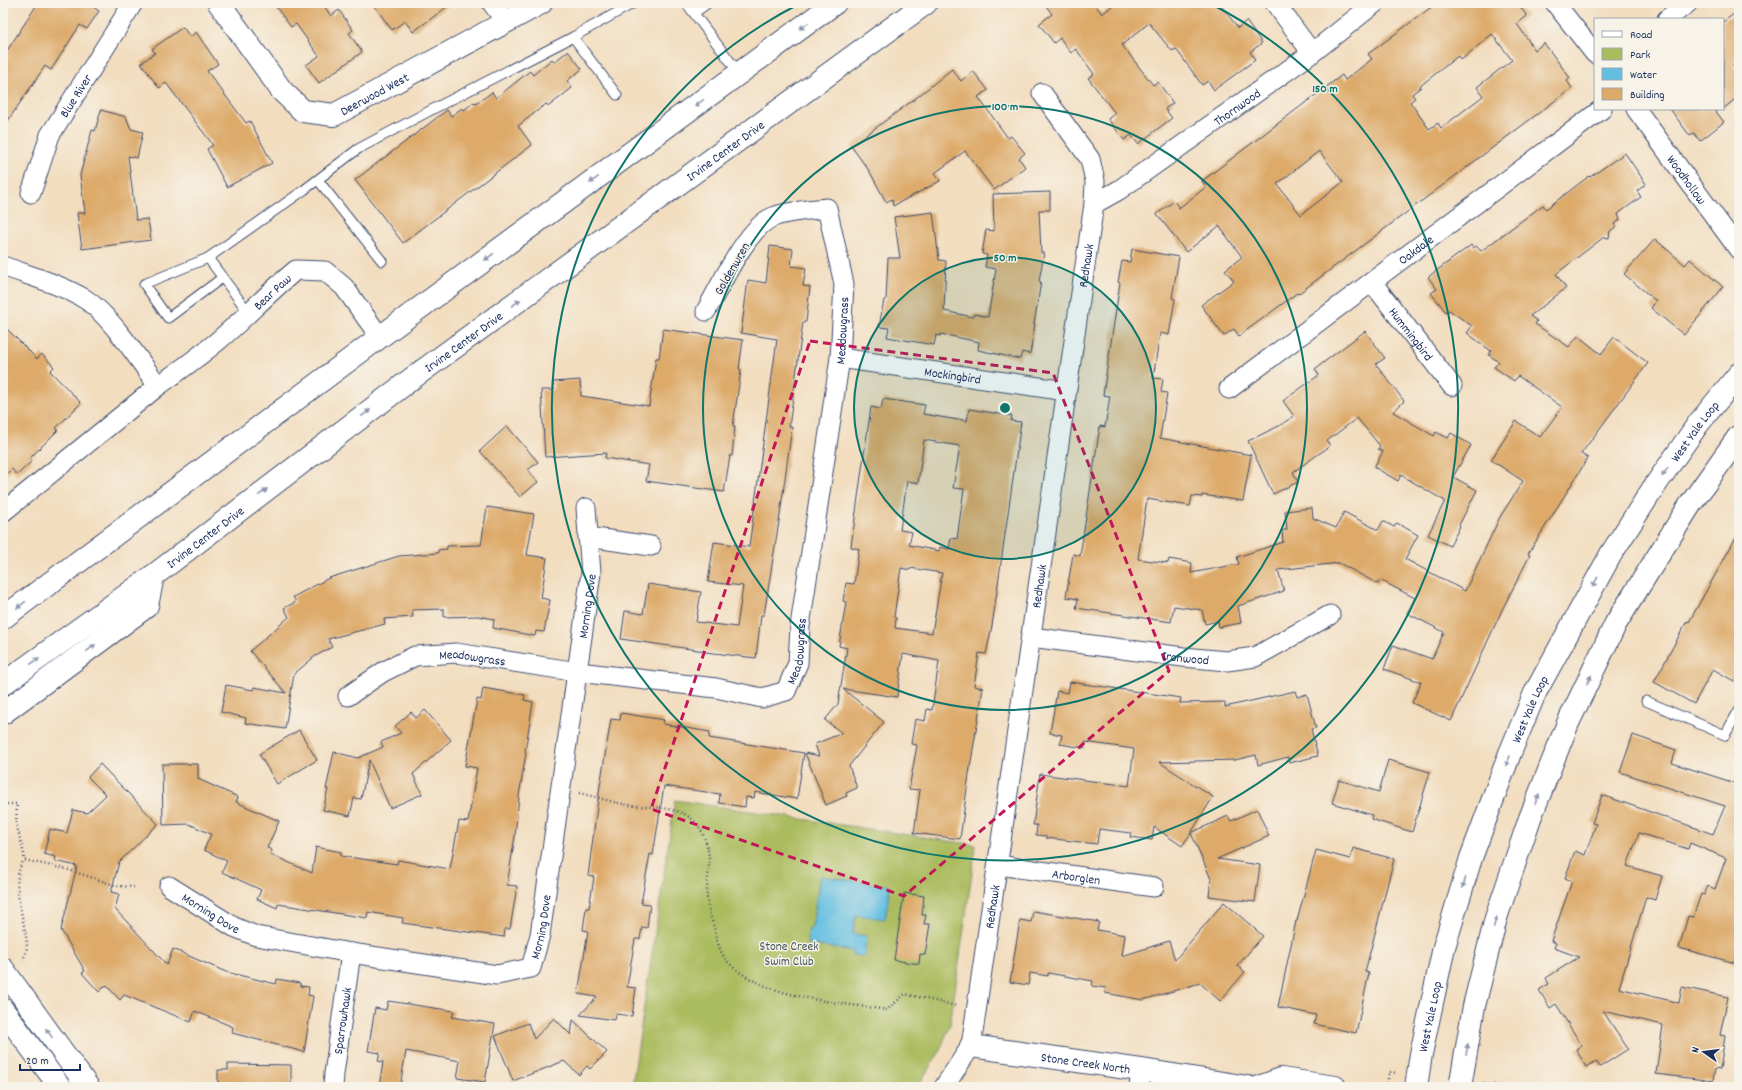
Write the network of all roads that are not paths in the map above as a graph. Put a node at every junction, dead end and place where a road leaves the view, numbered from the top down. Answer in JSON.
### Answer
{"nodes":[{"id":1,"x":133,"y":3,"type":"edge"},
{"id":2,"x":219,"y":3,"type":"edge"},
{"id":3,"x":492,"y":3,"type":"edge"},
{"id":4,"x":541,"y":3,"type":"edge"},
{"id":5,"x":634,"y":3,"type":"edge"},
{"id":6,"x":686,"y":3,"type":"edge"},
{"id":7,"x":708,"y":3,"type":"edge"},
{"id":8,"x":835,"y":3,"type":"edge"},
{"id":9,"x":926,"y":3,"type":"edge"},
{"id":10,"x":1275,"y":3,"type":"edge"},
{"id":11,"x":1375,"y":3,"type":"edge"},
{"id":12,"x":1555,"y":3,"type":"edge"},
{"id":13,"x":1688,"y":3,"type":"edge"},
{"id":14,"x":694,"y":13,"type":"junction"},
{"id":15,"x":1668,"y":18,"type":"edge"},
{"id":16,"x":506,"y":22,"type":"junction"},
{"id":17,"x":574,"y":37,"type":"junction"},
{"id":18,"x":1312,"y":53,"type":"junction"},
{"id":19,"x":1594,"y":53,"type":"edge"},
{"id":20,"x":739,"y":73,"type":"junction"},
{"id":21,"x":1042,"y":93,"type":"dead end"},
{"id":22,"x":617,"y":95,"type":"dead end"},
{"id":23,"x":1601,"y":110,"type":"edge"},
{"id":24,"x":1637,"y":110,"type":"edge"},
{"id":25,"x":318,"y":180,"type":"junction"},
{"id":26,"x":31,"y":193,"type":"dead end"},
{"id":27,"x":1094,"y":204,"type":"junction"},
{"id":28,"x":827,"y":208,"type":"joint"},
{"id":29,"x":1739,"y":250,"type":"edge"},
{"id":30,"x":208,"y":258,"type":"junction"},
{"id":31,"x":382,"y":261,"type":"dead end"},
{"id":32,"x":3,"y":266,"type":"edge"},
{"id":33,"x":222,"y":278,"type":"junction"},
{"id":34,"x":1372,"y":282,"type":"junction"},
{"id":35,"x":706,"y":311,"type":"dead end"},
{"id":36,"x":249,"y":313,"type":"junction"},
{"id":37,"x":380,"y":337,"type":"junction"},
{"id":38,"x":840,"y":358,"type":"junction"},
{"id":39,"x":1739,"y":374,"type":"edge"},
{"id":40,"x":158,"y":386,"type":"junction"},
{"id":41,"x":1452,"y":386,"type":"dead end"},
{"id":42,"x":1229,"y":389,"type":"dead end"},
{"id":43,"x":1066,"y":391,"type":"junction"},
{"id":44,"x":1739,"y":436,"type":"edge"},
{"id":45,"x":586,"y":508,"type":"dead end"},
{"id":46,"x":3,"y":512,"type":"edge"},
{"id":47,"x":588,"y":537,"type":"junction"},
{"id":48,"x":651,"y":546,"type":"dead end"},
{"id":49,"x":153,"y":576,"type":"junction"},
{"id":50,"x":1330,"y":615,"type":"dead end"},
{"id":51,"x":3,"y":618,"type":"edge"},
{"id":52,"x":1031,"y":637,"type":"junction"},
{"id":53,"x":578,"y":672,"type":"junction"},
{"id":54,"x":3,"y":684,"type":"edge"},
{"id":55,"x":348,"y":696,"type":"dead end"},
{"id":56,"x":1646,"y":700,"type":"dead end"},
{"id":57,"x":1739,"y":710,"type":"edge"},
{"id":58,"x":3,"y":713,"type":"edge"},
{"id":59,"x":998,"y":865,"type":"junction"},
{"id":60,"x":169,"y":886,"type":"dead end"},
{"id":61,"x":1154,"y":888,"type":"dead end"},
{"id":62,"x":352,"y":953,"type":"junction"},
{"id":63,"x":10,"y":967,"type":"edge"},
{"id":64,"x":3,"y":1010,"type":"edge"},
{"id":65,"x":971,"y":1046,"type":"junction"},
{"id":66,"x":1140,"y":1079,"type":"edge"},
{"id":67,"x":60,"y":1087,"type":"edge"},
{"id":68,"x":88,"y":1087,"type":"edge"},
{"id":69,"x":333,"y":1087,"type":"edge"},
{"id":70,"x":944,"y":1087,"type":"edge"},
{"id":71,"x":1248,"y":1087,"type":"edge"},
{"id":72,"x":1259,"y":1087,"type":"edge"},
{"id":73,"x":1335,"y":1087,"type":"edge"},
{"id":74,"x":1416,"y":1087,"type":"edge"},
{"id":75,"x":1460,"y":1087,"type":"edge"}],
"edges":[{"from":1,"to":26,"type":"street","name":"Blue River"},
{"from":2,"to":16,"type":"main road","name":"Deerwood West"},
{"from":3,"to":16,"type":"street"},
{"from":4,"to":16,"type":"main road","name":"Deerwood West"},
{"from":5,"to":17,"type":"lane"},
{"from":6,"to":14,"type":"lane"},
{"from":7,"to":14,"type":"lane"},
{"from":8,"to":20,"type":"main road","one_way":true},
{"from":49,"to":9,"type":"main road","name":"Irvine Center Drive","one_way":true},
{"from":10,"to":18,"type":"street"},
{"from":11,"to":18,"type":"street","name":"Thornwood"},
{"from":12,"to":19,"type":"street"},
{"from":13,"to":15,"type":"street"},
{"from":14,"to":20,"type":"lane"},
{"from":17,"to":22,"type":"lane"},
{"from":17,"to":25,"type":"lane"},
{"from":18,"to":27,"type":"street","name":"Thornwood"},
{"from":20,"to":37,"type":"main road","one_way":true},
{"from":21,"to":27,"type":"street","name":"Redhawk"},
{"from":23,"to":34,"type":"street","name":"Oakdale"},
{"from":24,"to":29,"type":"street","name":"Woodhollow"},
{"from":25,"to":30,"type":"lane"},
{"from":25,"to":31,"type":"lane"},
{"from":27,"to":43,"type":"street","name":"Redhawk"},
{"from":28,"to":35,"type":"street","name":"Goldenwren"},
{"from":28,"to":38,"type":"street","name":"Meadowgrass"},
{"from":30,"to":33,"type":"lane"},
{"from":30,"to":33,"type":"lane"},
{"from":32,"to":40,"type":"street"},
{"from":33,"to":36,"type":"lane"},
{"from":34,"to":41,"type":"street","name":"Hummingbird"},
{"from":34,"to":42,"type":"street","name":"Oakdale"},
{"from":36,"to":37,"type":"street","name":"Bear Paw"},
{"from":36,"to":40,"type":"street","name":"Bear Paw"},
{"from":37,"to":51,"type":"main road","one_way":true},
{"from":38,"to":43,"type":"street","name":"Mockingbird"},
{"from":38,"to":53,"type":"street","name":"Meadowgrass"},
{"from":39,"to":74,"type":"main road","name":"West Yale Loop","one_way":true},
{"from":40,"to":46,"type":"street","name":"Bear Paw"},
{"from":43,"to":52,"type":"street","name":"Redhawk"},
{"from":75,"to":44,"type":"main road","one_way":true},
{"from":45,"to":47,"type":"street","name":"Morning Dove"},
{"from":47,"to":48,"type":"street"},
{"from":47,"to":53,"type":"street","name":"Morning Dove"},
{"from":54,"to":49,"type":"main road","name":"Irvine Center Drive","one_way":true},
{"from":58,"to":49,"type":"main road","one_way":true},
{"from":50,"to":52,"type":"street","name":"Ironwood"},
{"from":52,"to":59,"type":"street","name":"Redhawk"},
{"from":53,"to":55,"type":"street","name":"Meadowgrass"},
{"from":53,"to":62,"type":"street","name":"Morning Dove"},
{"from":56,"to":57,"type":"lane"},
{"from":59,"to":61,"type":"street","name":"Arborglen"},
{"from":59,"to":65,"type":"street","name":"Redhawk"},
{"from":60,"to":62,"type":"street","name":"Morning Dove"},
{"from":62,"to":69,"type":"street","name":"Sparrowhawk"},
{"from":68,"to":63,"type":"main road","one_way":true},
{"from":64,"to":67,"type":"main road"},
{"from":65,"to":66,"type":"main road","name":"Stone Creek North"},
{"from":65,"to":70,"type":"street","name":"Redhawk"},
{"from":66,"to":71,"type":"main road","name":"Stone Creek North"},
{"from":72,"to":73,"type":"main road"}]}
